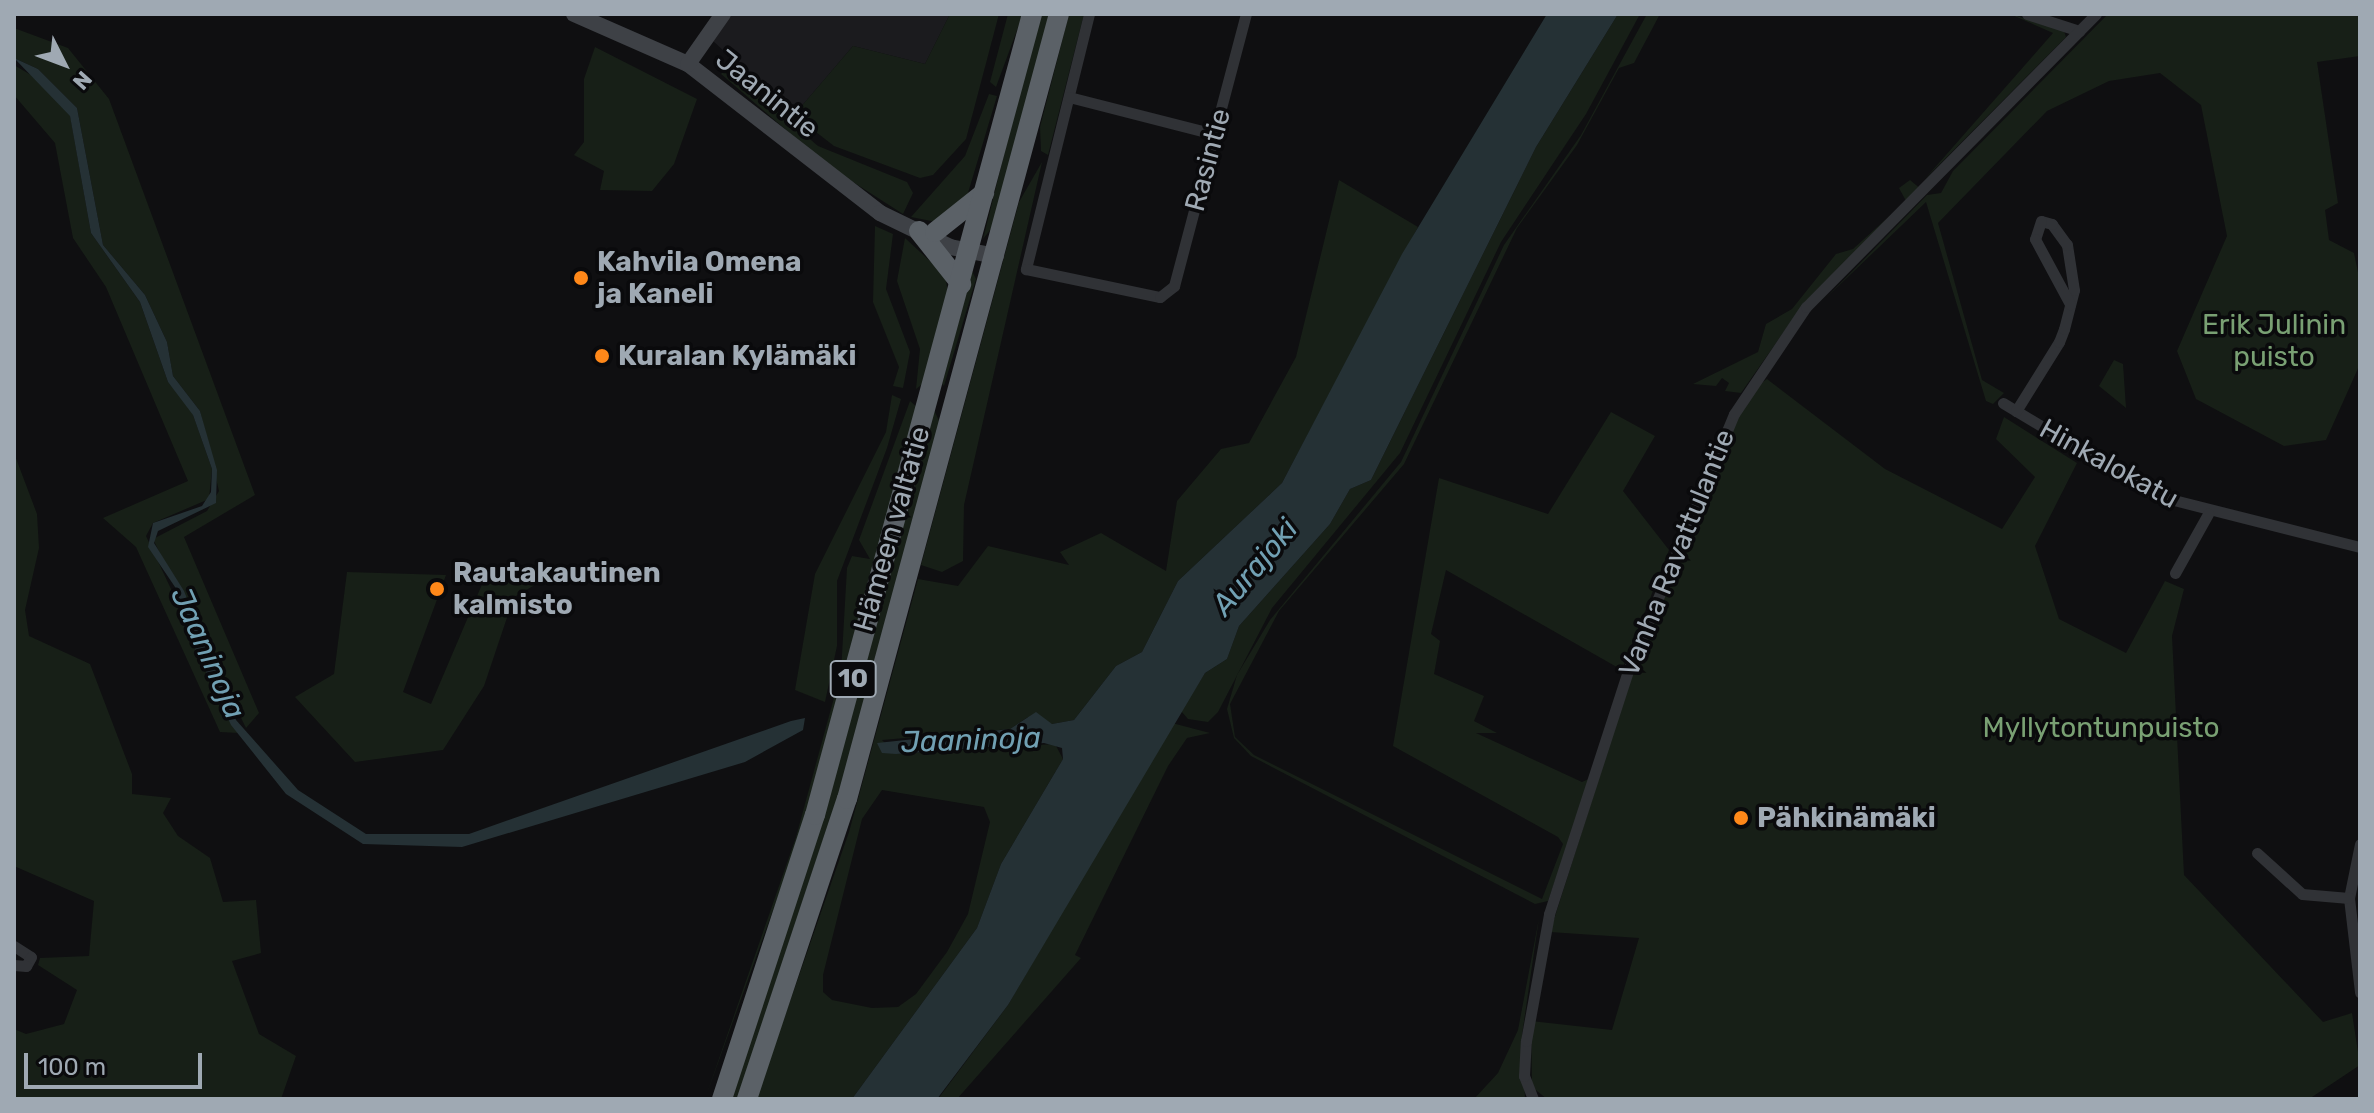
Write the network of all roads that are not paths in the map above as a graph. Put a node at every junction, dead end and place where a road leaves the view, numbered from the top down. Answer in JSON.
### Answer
{"nodes":[{"id":1,"x":574,"y":14,"type":"edge"},
{"id":2,"x":723,"y":14,"type":"edge"},
{"id":3,"x":1032,"y":14,"type":"edge"},
{"id":4,"x":1059,"y":14,"type":"edge"},
{"id":5,"x":1089,"y":14,"type":"edge"},
{"id":6,"x":1246,"y":14,"type":"edge"},
{"id":7,"x":2027,"y":14,"type":"edge"},
{"id":8,"x":2096,"y":14,"type":"edge"},
{"id":9,"x":2079,"y":31,"type":"junction"},
{"id":10,"x":688,"y":64,"type":"junction"},
{"id":11,"x":1069,"y":97,"type":"junction"},
{"id":12,"x":1210,"y":133,"type":"junction"},
{"id":13,"x":984,"y":193,"type":"junction"},
{"id":14,"x":927,"y":231,"type":"junction"},
{"id":15,"x":970,"y":248,"type":"junction"},
{"id":16,"x":996,"y":256,"type":"junction"},
{"id":17,"x":961,"y":284,"type":"junction"},
{"id":18,"x":2070,"y":304,"type":"junction"},
{"id":19,"x":2003,"y":403,"type":"dead end"},
{"id":20,"x":2016,"y":411,"type":"junction"},
{"id":21,"x":2208,"y":514,"type":"junction"},
{"id":22,"x":2360,"y":547,"type":"edge"},
{"id":23,"x":2175,"y":573,"type":"dead end"},
{"id":24,"x":2360,"y":844,"type":"edge"},
{"id":25,"x":2257,"y":853,"type":"dead end"},
{"id":26,"x":2349,"y":898,"type":"junction"},
{"id":27,"x":14,"y":946,"type":"edge"},
{"id":28,"x":14,"y":965,"type":"edge"},
{"id":29,"x":2360,"y":992,"type":"edge"},
{"id":30,"x":722,"y":1099,"type":"edge"},
{"id":31,"x":747,"y":1099,"type":"edge"},
{"id":32,"x":1533,"y":1099,"type":"edge"}],
"edges":[{"from":1,"to":10,"type":"main road","name":"Jaanintie"},
{"from":2,"to":10,"type":"main road"},
{"from":3,"to":13,"type":"highway","name":"Hämeen valtatie","number":"10"},
{"from":4,"to":16,"type":"highway","name":"Hämeen valtatie","number":"10"},
{"from":5,"to":11,"type":"street"},
{"from":6,"to":12,"type":"street","name":"Rasintie"},
{"from":7,"to":9,"type":"street"},
{"from":8,"to":9,"type":"street","name":"Vanha Ravattulantie"},
{"from":9,"to":32,"type":"street","name":"Vanha Ravattulantie"},
{"from":10,"to":14,"type":"main road","name":"Jaanintie"},
{"from":11,"to":12,"type":"street"},
{"from":11,"to":12,"type":"street","name":"Rasintie"},
{"from":13,"to":14,"type":"highway"},
{"from":13,"to":15,"type":"highway","name":"Hämeen valtatie","number":"10"},
{"from":14,"to":15,"type":"main road","name":"Jaanintie"},
{"from":14,"to":17,"type":"highway"},
{"from":15,"to":16,"type":"main road","name":"Jaanintie"},
{"from":15,"to":17,"type":"highway","name":"Hämeen valtatie","number":"10"},
{"from":16,"to":31,"type":"highway","name":"Hämeen valtatie","number":"10"},
{"from":17,"to":30,"type":"highway","name":"Hämeen valtatie","number":"10"},
{"from":18,"to":18,"type":"street"},
{"from":18,"to":20,"type":"street"},
{"from":19,"to":20,"type":"street","name":"Hinkalokatu"},
{"from":20,"to":21,"type":"street","name":"Hinkalokatu"},
{"from":21,"to":22,"type":"street","name":"Hinkalokatu"},
{"from":21,"to":23,"type":"street"},
{"from":24,"to":26,"type":"street"},
{"from":25,"to":26,"type":"street"},
{"from":26,"to":29,"type":"street"},
{"from":27,"to":28,"type":"street"}]}
